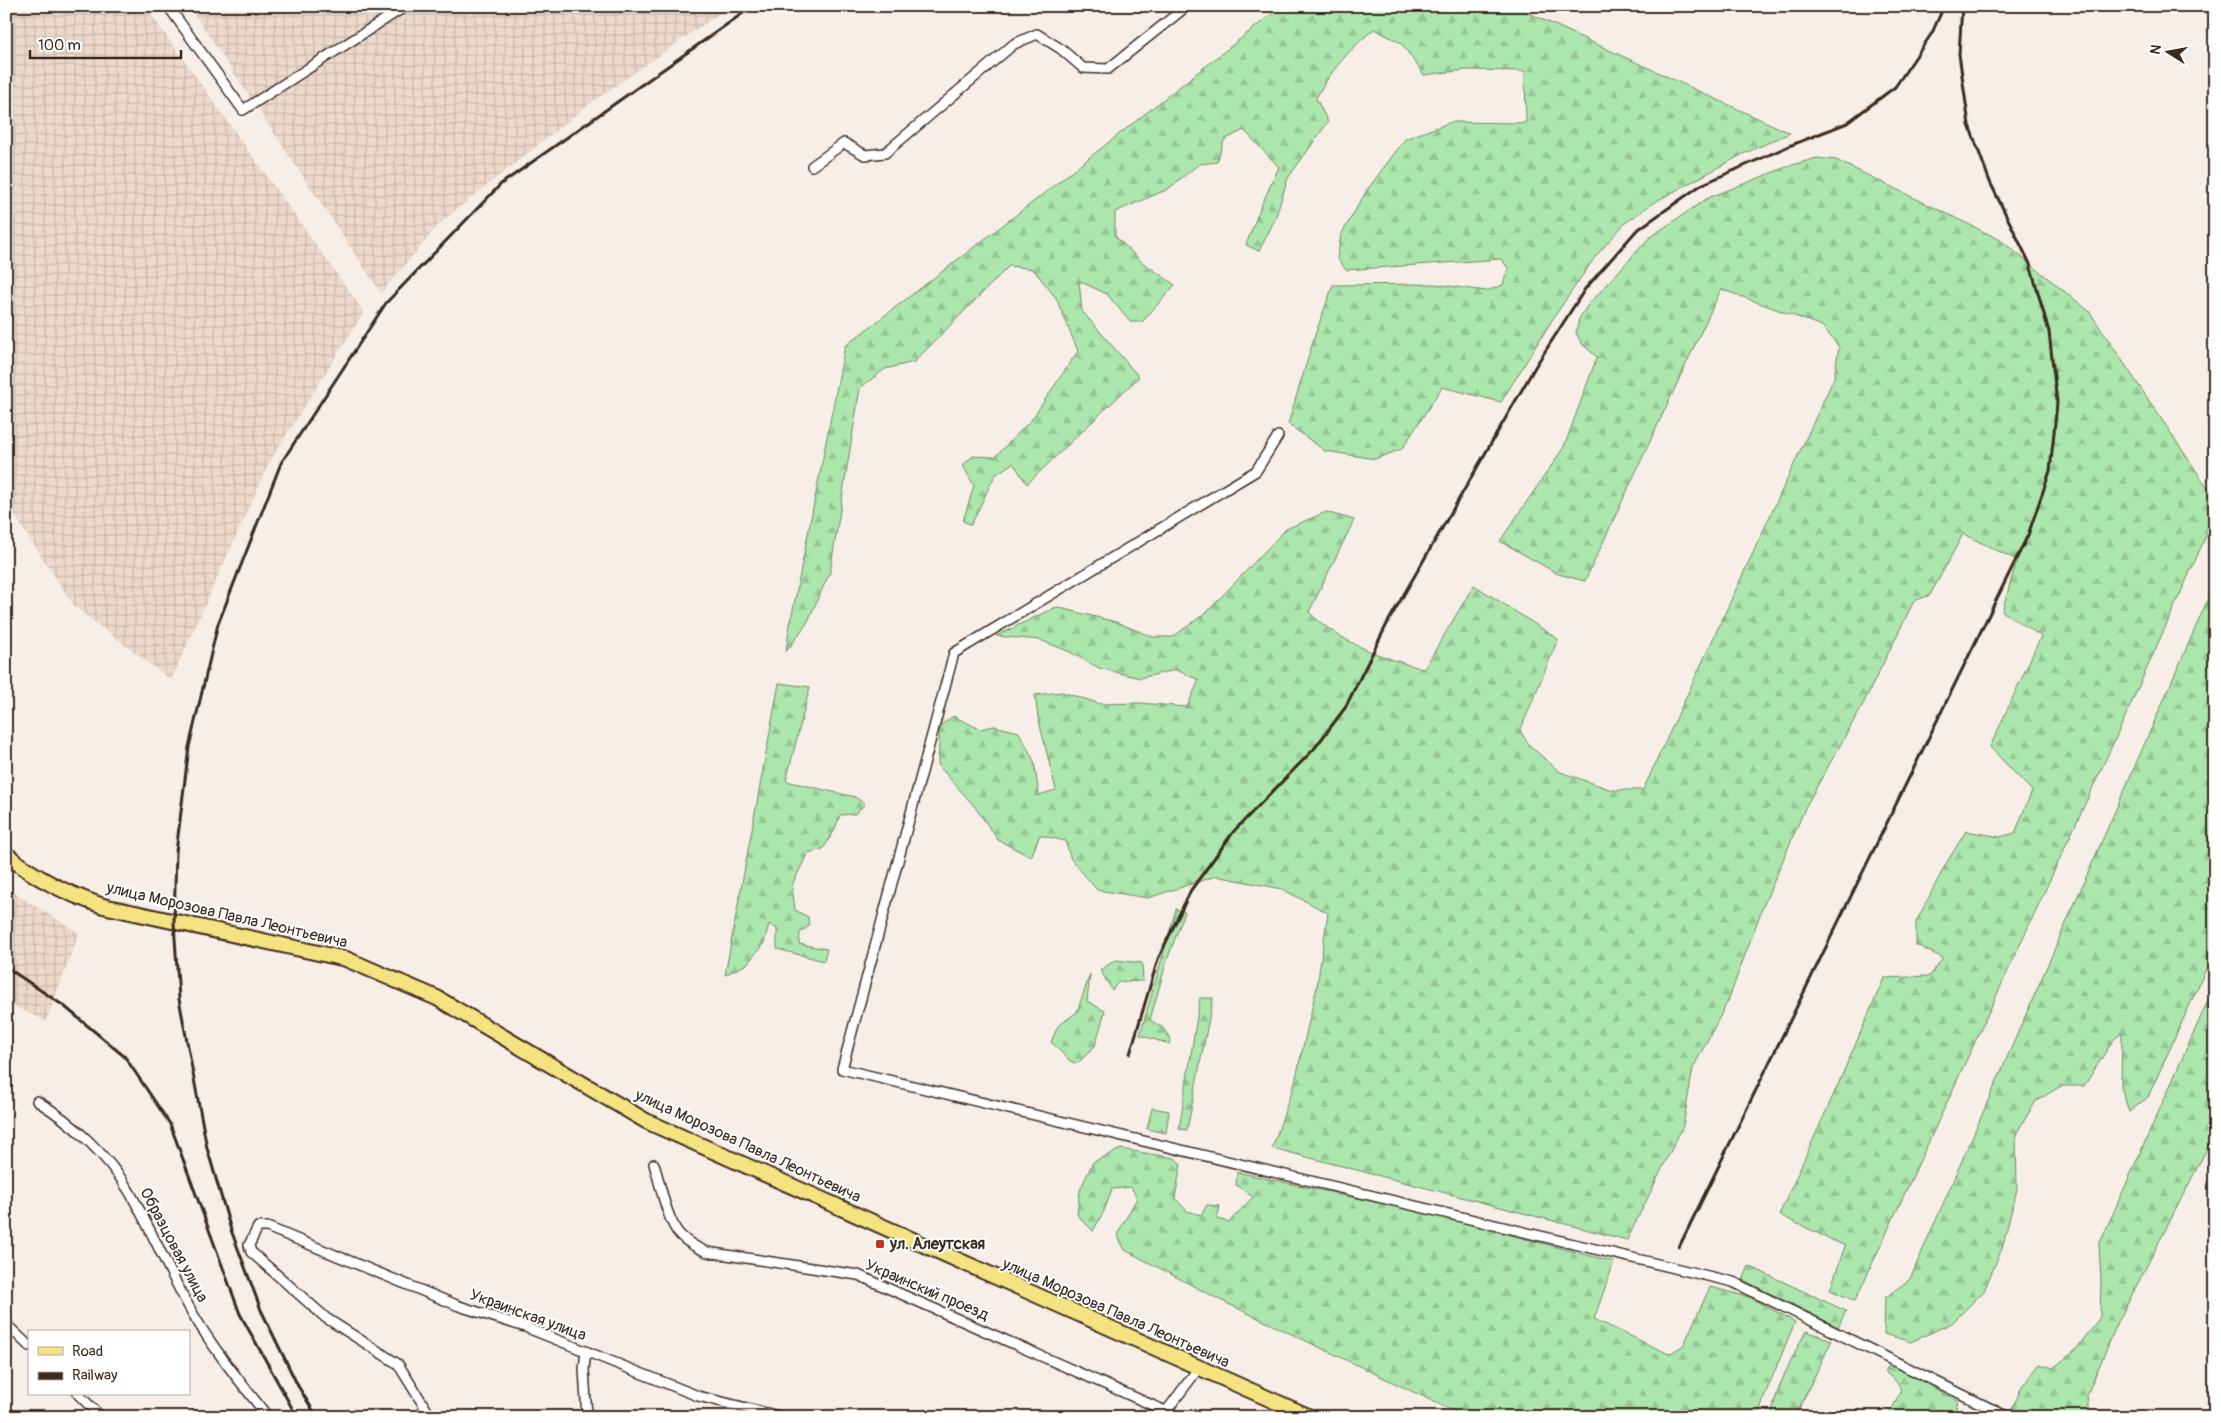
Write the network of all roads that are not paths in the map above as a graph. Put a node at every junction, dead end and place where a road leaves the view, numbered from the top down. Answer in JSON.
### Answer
{"nodes":[{"id":1,"x":168,"y":6,"type":"edge"},
{"id":2,"x":406,"y":6,"type":"edge"},
{"id":3,"x":1187,"y":6,"type":"edge"},
{"id":4,"x":812,"y":166,"type":"dead end"},
{"id":5,"x":1278,"y":436,"type":"dead end"},
{"id":6,"x":6,"y":854,"type":"edge"},
{"id":7,"x":37,"y":1101,"type":"dead end"},
{"id":8,"x":654,"y":1164,"type":"dead end"},
{"id":9,"x":6,"y":1324,"type":"edge"},
{"id":10,"x":28,"y":1345,"type":"edge"},
{"id":11,"x":586,"y":1352,"type":"junction"},
{"id":12,"x":1198,"y":1369,"type":"junction"},
{"id":13,"x":80,"y":1396,"type":"edge"},
{"id":14,"x":1165,"y":1414,"type":"edge"},
{"id":15,"x":101,"y":1417,"type":"edge"},
{"id":16,"x":268,"y":1417,"type":"edge"},
{"id":17,"x":431,"y":1417,"type":"edge"},
{"id":18,"x":587,"y":1417,"type":"edge"},
{"id":19,"x":783,"y":1417,"type":"edge"},
{"id":20,"x":1179,"y":1417,"type":"edge"},
{"id":21,"x":1310,"y":1417,"type":"edge"},
{"id":22,"x":2008,"y":1417,"type":"edge"}],
"edges":[{"from":1,"to":2,"type":"street"},
{"from":3,"to":4,"type":"street"},
{"from":5,"to":22,"type":"street"},
{"from":6,"to":12,"type":"main road","name":"улица Морозова Павла Леонтьевича"},
{"from":7,"to":16,"type":"street","name":"Образцовая улица"},
{"from":8,"to":14,"type":"street","name":"Украинский проезд"},
{"from":9,"to":10,"type":"street"},
{"from":11,"to":17,"type":"street","name":"Украинская улица"},
{"from":11,"to":18,"type":"street"},
{"from":11,"to":19,"type":"street","name":"Украинская улица"},
{"from":12,"to":14,"type":"street"},
{"from":12,"to":21,"type":"main road","name":"улица Морозова Павла Леонтьевича"},
{"from":13,"to":15,"type":"street"},
{"from":14,"to":20,"type":"street","name":"Украинский проезд"}]}
